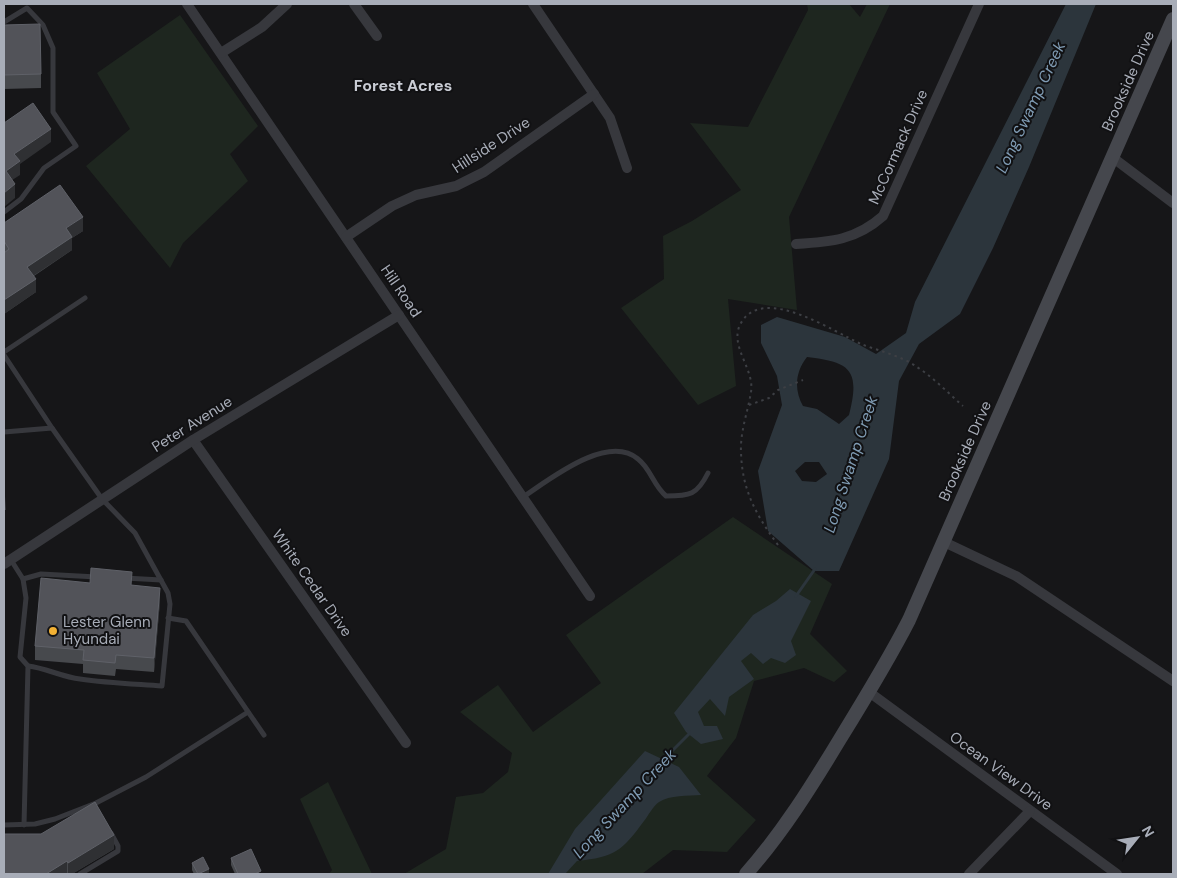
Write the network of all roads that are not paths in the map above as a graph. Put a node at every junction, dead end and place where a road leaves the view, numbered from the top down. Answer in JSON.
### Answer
{"nodes":[{"id":1,"x":33,"y":4,"type":"edge"},
{"id":2,"x":187,"y":4,"type":"edge"},
{"id":3,"x":287,"y":4,"type":"edge"},
{"id":4,"x":354,"y":4,"type":"edge"},
{"id":5,"x":533,"y":4,"type":"edge"},
{"id":6,"x":978,"y":4,"type":"edge"},
{"id":7,"x":27,"y":8,"type":"junction"},
{"id":8,"x":1173,"y":19,"type":"edge"},
{"id":9,"x":4,"y":22,"type":"edge"},
{"id":10,"x":377,"y":36,"type":"dead end"},
{"id":11,"x":221,"y":53,"type":"junction"},
{"id":12,"x":594,"y":94,"type":"junction"},
{"id":13,"x":1112,"y":157,"type":"junction"},
{"id":14,"x":627,"y":168,"type":"dead end"},
{"id":15,"x":1173,"y":203,"type":"edge"},
{"id":16,"x":4,"y":212,"type":"edge"},
{"id":17,"x":346,"y":237,"type":"junction"},
{"id":18,"x":796,"y":244,"type":"dead end"},
{"id":19,"x":85,"y":298,"type":"dead end"},
{"id":20,"x":399,"y":315,"type":"junction"},
{"id":21,"x":4,"y":354,"type":"edge"},
{"id":22,"x":52,"y":428,"type":"junction"},
{"id":23,"x":4,"y":432,"type":"edge"},
{"id":24,"x":193,"y":440,"type":"junction"},
{"id":25,"x":708,"y":473,"type":"dead end"},
{"id":26,"x":522,"y":497,"type":"junction"},
{"id":27,"x":102,"y":499,"type":"junction"},
{"id":28,"x":944,"y":542,"type":"junction"},
{"id":29,"x":7,"y":562,"type":"edge"},
{"id":30,"x":104,"y":577,"type":"edge"},
{"id":31,"x":114,"y":578,"type":"edge"},
{"id":32,"x":23,"y":579,"type":"junction"},
{"id":33,"x":161,"y":580,"type":"junction"},
{"id":34,"x":590,"y":596,"type":"dead end"},
{"id":35,"x":168,"y":618,"type":"junction"},
{"id":36,"x":28,"y":666,"type":"junction"},
{"id":37,"x":1173,"y":682,"type":"edge"},
{"id":38,"x":869,"y":692,"type":"junction"},
{"id":39,"x":248,"y":712,"type":"junction"},
{"id":40,"x":264,"y":735,"type":"dead end"},
{"id":41,"x":406,"y":743,"type":"dead end"},
{"id":42,"x":96,"y":803,"type":"junction"},
{"id":43,"x":100,"y":810,"type":"edge"},
{"id":44,"x":1030,"y":811,"type":"junction"},
{"id":45,"x":107,"y":824,"type":"edge"},
{"id":46,"x":4,"y":825,"type":"edge"},
{"id":47,"x":24,"y":825,"type":"junction"},
{"id":48,"x":80,"y":874,"type":"edge"},
{"id":49,"x":746,"y":874,"type":"edge"},
{"id":50,"x":969,"y":874,"type":"edge"},
{"id":51,"x":1116,"y":874,"type":"edge"}],
"edges":[{"from":1,"to":7,"type":"lane"},
{"from":2,"to":11,"type":"street","name":"Hill Road"},
{"from":3,"to":11,"type":"street"},
{"from":4,"to":10,"type":"street"},
{"from":5,"to":12,"type":"street"},
{"from":6,"to":18,"type":"street","name":"McCormack Drive"},
{"from":7,"to":9,"type":"lane"},
{"from":7,"to":16,"type":"lane"},
{"from":8,"to":13,"type":"street","name":"Brookside Drive"},
{"from":11,"to":17,"type":"street","name":"Hill Road"},
{"from":12,"to":14,"type":"street"},
{"from":12,"to":17,"type":"street","name":"Hillside Drive"},
{"from":13,"to":15,"type":"street"},
{"from":13,"to":28,"type":"street","name":"Brookside Drive"},
{"from":17,"to":20,"type":"street","name":"Hill Road"},
{"from":19,"to":21,"type":"lane"},
{"from":20,"to":24,"type":"street","name":"Peter Avenue"},
{"from":20,"to":26,"type":"street","name":"Hill Road"},
{"from":21,"to":22,"type":"lane"},
{"from":22,"to":23,"type":"lane"},
{"from":22,"to":27,"type":"lane"},
{"from":24,"to":27,"type":"street","name":"Peter Avenue"},
{"from":24,"to":41,"type":"street","name":"White Cedar Drive"},
{"from":25,"to":26,"type":"lane"},
{"from":26,"to":34,"type":"street","name":"Hill Road"},
{"from":27,"to":29,"type":"street","name":"Peter Avenue"},
{"from":27,"to":33,"type":"lane"},
{"from":28,"to":37,"type":"street"},
{"from":28,"to":38,"type":"street","name":"Brookside Drive"},
{"from":29,"to":32,"type":"lane"},
{"from":30,"to":32,"type":"lane"},
{"from":31,"to":33,"type":"lane"},
{"from":32,"to":36,"type":"lane"},
{"from":33,"to":35,"type":"lane"},
{"from":35,"to":36,"type":"lane"},
{"from":35,"to":39,"type":"lane"},
{"from":36,"to":47,"type":"lane"},
{"from":38,"to":44,"type":"street","name":"Ocean View Drive"},
{"from":38,"to":49,"type":"street","name":"Brookside Drive"},
{"from":39,"to":40,"type":"lane"},
{"from":39,"to":42,"type":"lane"},
{"from":42,"to":43,"type":"lane"},
{"from":42,"to":47,"type":"lane"},
{"from":44,"to":50,"type":"street"},
{"from":44,"to":51,"type":"street","name":"Ocean View Drive"},
{"from":45,"to":48,"type":"lane"},
{"from":46,"to":47,"type":"lane"}]}
